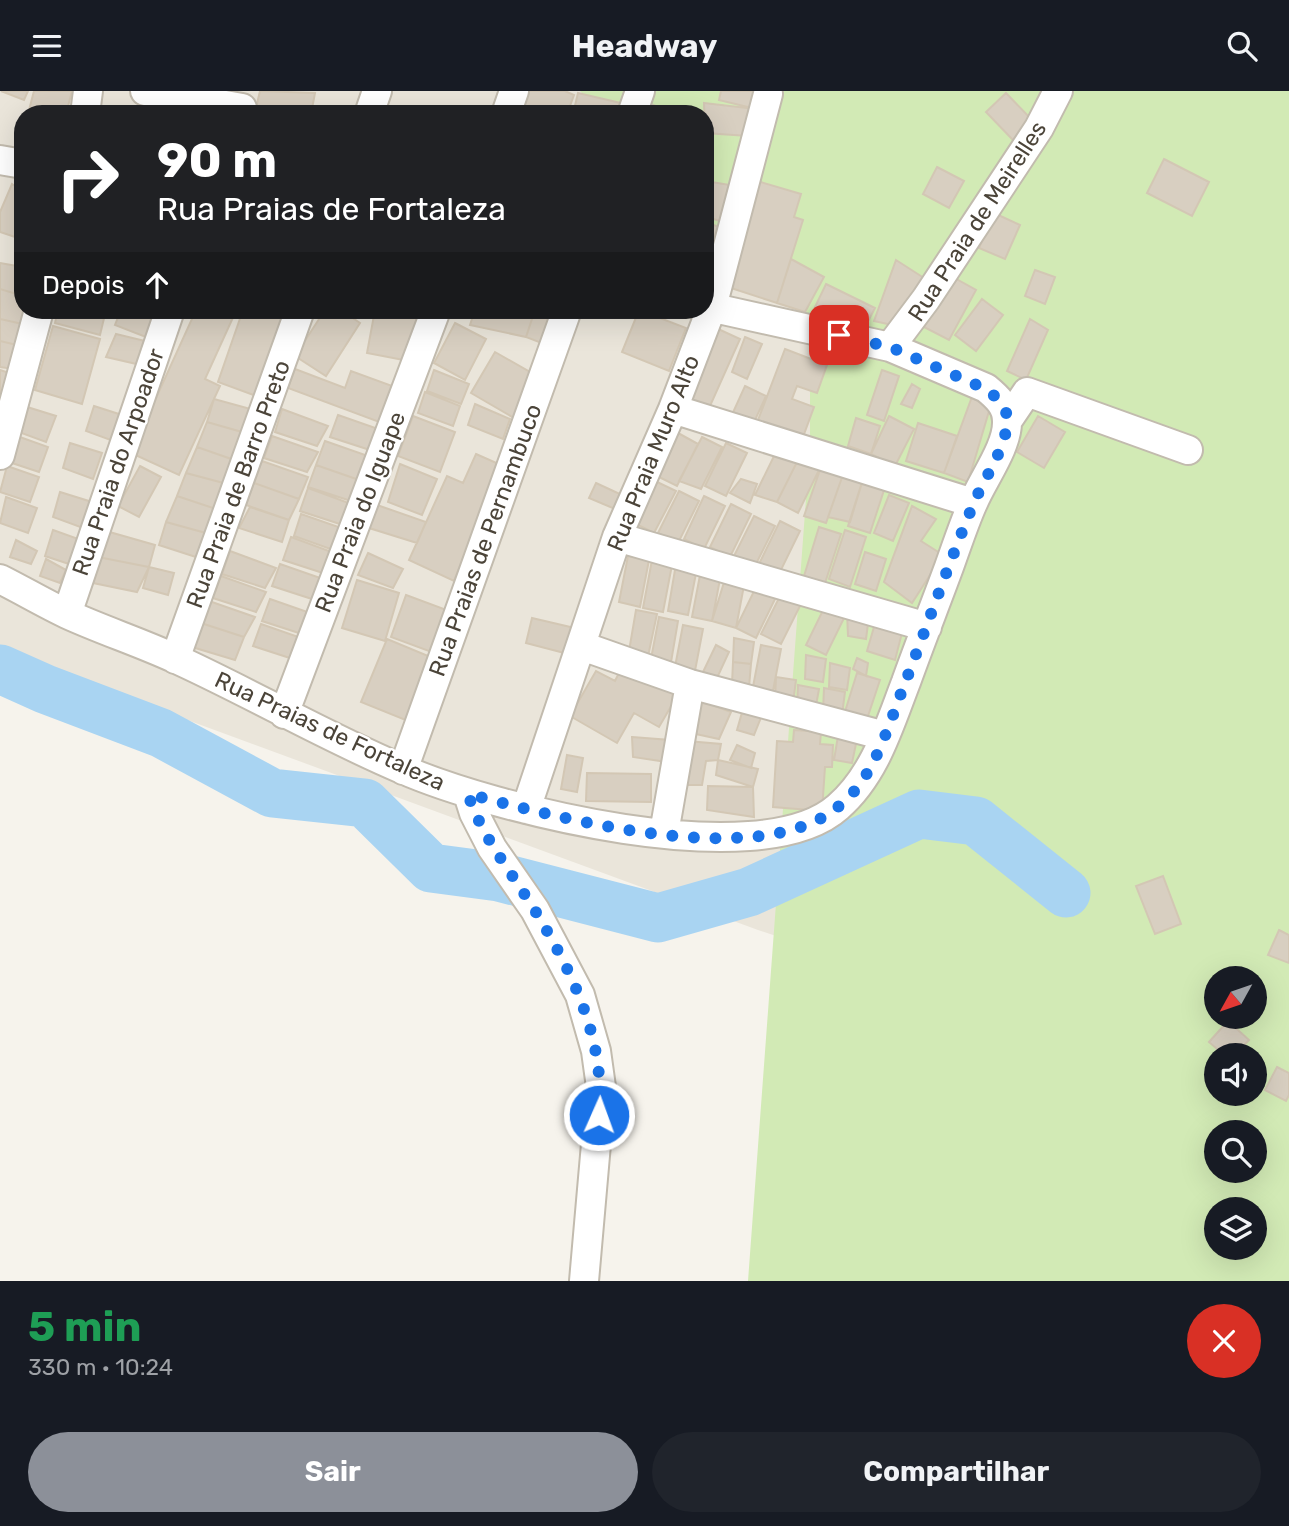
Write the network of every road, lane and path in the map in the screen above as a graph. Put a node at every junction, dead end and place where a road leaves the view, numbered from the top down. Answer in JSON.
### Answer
{"nodes":[{"id":1,"x":145,"y":91,"type":"edge"},
{"id":2,"x":1058,"y":91,"type":"edge"},
{"id":3,"x":768,"y":94,"type":"dead end"},
{"id":4,"x":244,"y":104,"type":"edge"},
{"id":5,"x":714,"y":289,"type":"edge"},
{"id":6,"x":714,"y":308,"type":"edge"},
{"id":7,"x":37,"y":319,"type":"edge"},
{"id":8,"x":167,"y":319,"type":"edge"},
{"id":9,"x":297,"y":319,"type":"edge"},
{"id":10,"x":433,"y":319,"type":"edge"},
{"id":11,"x":564,"y":319,"type":"edge"},
{"id":12,"x":705,"y":319,"type":"edge"},
{"id":13,"x":890,"y":347,"type":"junction"},
{"id":14,"x":673,"y":409,"type":"junction"},
{"id":15,"x":1007,"y":420,"type":"junction"},
{"id":16,"x":1188,"y":450,"type":"dead end"},
{"id":17,"x":0,"y":455,"type":"edge"},
{"id":18,"x":973,"y":503,"type":"junction"},
{"id":19,"x":617,"y":537,"type":"junction"},
{"id":20,"x":0,"y":579,"type":"edge"},
{"id":21,"x":67,"y":614,"type":"junction"},
{"id":22,"x":927,"y":627,"type":"junction"},
{"id":23,"x":582,"y":646,"type":"junction"},
{"id":24,"x":175,"y":659,"type":"junction"},
{"id":25,"x":690,"y":684,"type":"junction"},
{"id":26,"x":284,"y":714,"type":"junction"},
{"id":27,"x":885,"y":736,"type":"junction"},
{"id":28,"x":403,"y":770,"type":"junction"},
{"id":29,"x":468,"y":794,"type":"junction"},
{"id":30,"x":526,"y":809,"type":"junction"},
{"id":31,"x":664,"y":833,"type":"junction"},
{"id":32,"x":584,"y":1281,"type":"edge"}],
"edges":[{"from":1,"to":4,"type":"street"},
{"from":2,"to":13,"type":"street","name":"Rua Praia de Meirelles"},
{"from":3,"to":5,"type":"street","name":"Rua Praia Muro Alto"},
{"from":6,"to":13,"type":"street"},
{"from":7,"to":17,"type":"street"},
{"from":8,"to":21,"type":"street","name":"Rua Praia do Arpoador"},
{"from":9,"to":24,"type":"street","name":"Rua Praia de Barro Preto"},
{"from":10,"to":26,"type":"street","name":"Rua Praia do Iguape"},
{"from":11,"to":28,"type":"street","name":"Rua Praias de Pernambuco"},
{"from":12,"to":14,"type":"street","name":"Rua Praia Muro Alto"},
{"from":13,"to":15,"type":"street"},
{"from":14,"to":18,"type":"street"},
{"from":14,"to":19,"type":"street","name":"Rua Praia Muro Alto"},
{"from":15,"to":16,"type":"street","name":"Rua Praias de Fortaleza"},
{"from":15,"to":18,"type":"street","name":"Rua Praias de Fortaleza"},
{"from":18,"to":22,"type":"street","name":"Rua Praias de Fortaleza"},
{"from":19,"to":22,"type":"street"},
{"from":19,"to":23,"type":"street","name":"Rua Praia Muro Alto"},
{"from":20,"to":21,"type":"street","name":"Rua Praias de Fortaleza"},
{"from":21,"to":24,"type":"street","name":"Rua Praias de Fortaleza"},
{"from":22,"to":27,"type":"street","name":"Rua Praias de Fortaleza"},
{"from":23,"to":25,"type":"street"},
{"from":23,"to":30,"type":"street","name":"Rua Praia Muro Alto"},
{"from":24,"to":26,"type":"street","name":"Rua Praias de Fortaleza"},
{"from":25,"to":27,"type":"street"},
{"from":25,"to":31,"type":"street"},
{"from":26,"to":28,"type":"street","name":"Rua Praias de Fortaleza"},
{"from":27,"to":31,"type":"street","name":"Rua Praias de Fortaleza"},
{"from":28,"to":29,"type":"street","name":"Rua Praias de Fortaleza"},
{"from":29,"to":30,"type":"street","name":"Rua Praias de Fortaleza"},
{"from":29,"to":32,"type":"street"},
{"from":30,"to":31,"type":"street","name":"Rua Praias de Fortaleza"}]}
